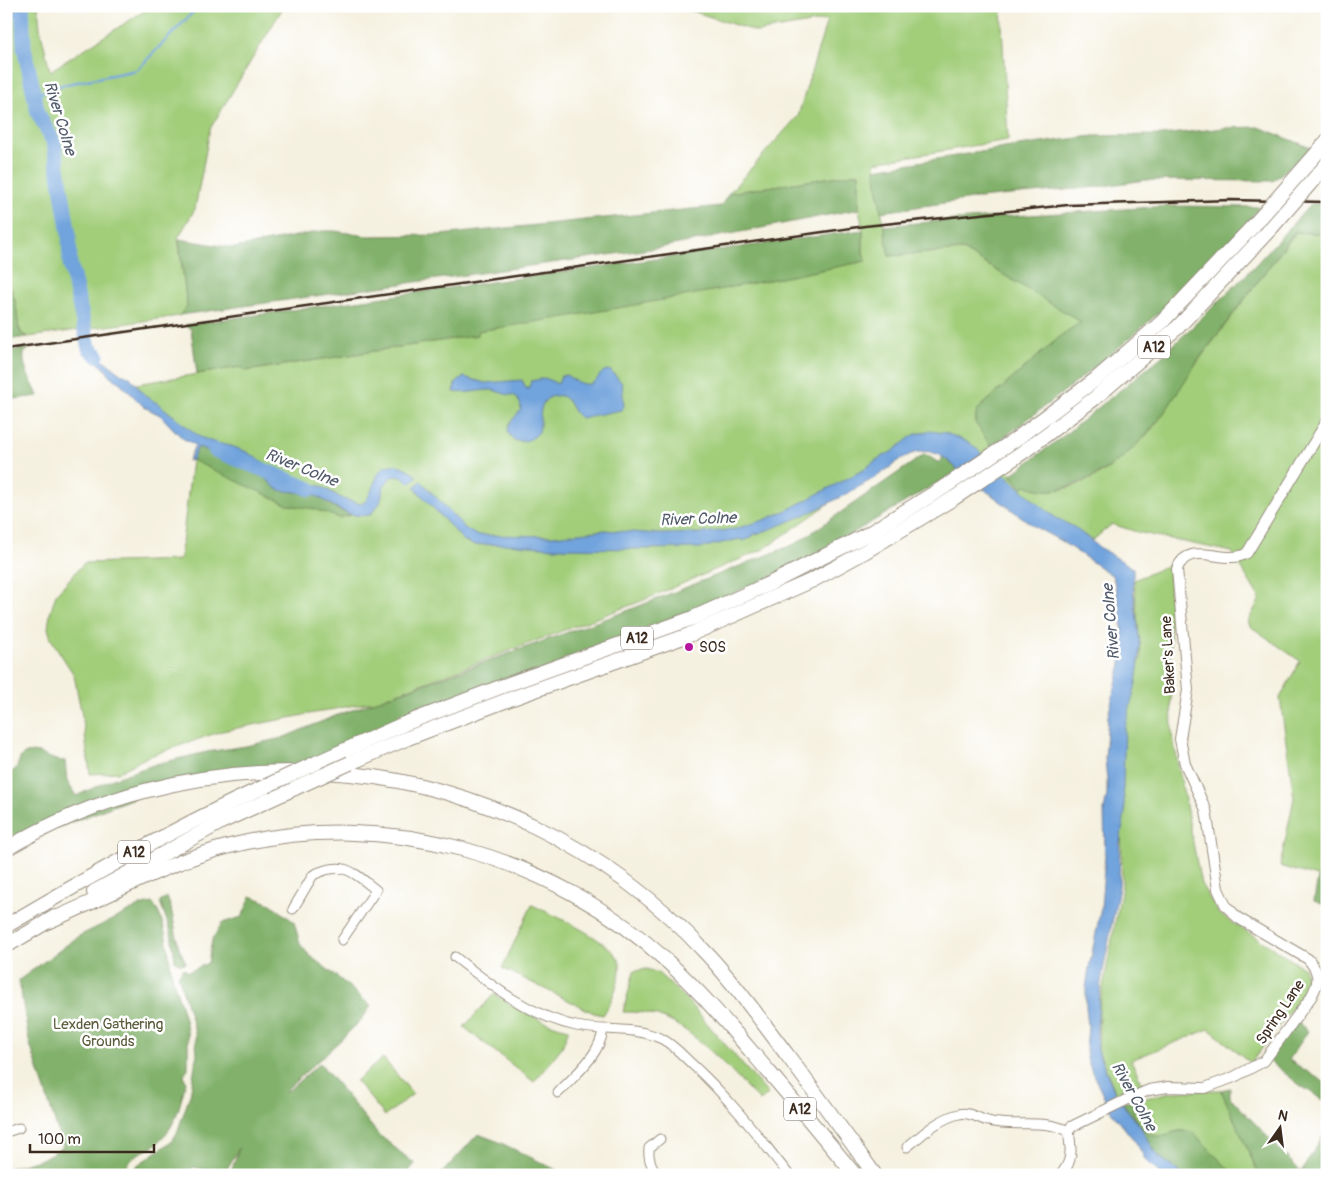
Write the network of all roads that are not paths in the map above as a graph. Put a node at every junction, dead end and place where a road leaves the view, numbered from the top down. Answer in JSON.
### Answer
{"nodes":[{"id":1,"x":1327,"y":141,"type":"edge"},
{"id":2,"x":1327,"y":164,"type":"edge"},
{"id":3,"x":1327,"y":421,"type":"edge"},
{"id":4,"x":6,"y":850,"type":"edge"},
{"id":5,"x":293,"y":909,"type":"dead end"},
{"id":6,"x":49,"y":921,"type":"junction"},
{"id":7,"x":6,"y":926,"type":"edge"},
{"id":8,"x":342,"y":940,"type":"dead end"},
{"id":9,"x":6,"y":946,"type":"edge"},
{"id":10,"x":455,"y":958,"type":"dead end"},
{"id":11,"x":1318,"y":975,"type":"joint"},
{"id":12,"x":603,"y":1030,"type":"junction"},
{"id":13,"x":558,"y":1093,"type":"dead end"},
{"id":14,"x":19,"y":1128,"type":"dead end"},
{"id":15,"x":1068,"y":1131,"type":"junction"},
{"id":16,"x":6,"y":1132,"type":"edge"},
{"id":17,"x":660,"y":1139,"type":"dead end"},
{"id":18,"x":908,"y":1147,"type":"dead end"},
{"id":19,"x":658,"y":1175,"type":"edge"},
{"id":20,"x":789,"y":1175,"type":"edge"},
{"id":21,"x":855,"y":1175,"type":"edge"},
{"id":22,"x":875,"y":1175,"type":"edge"},
{"id":23,"x":1061,"y":1175,"type":"edge"}],
"edges":[{"from":1,"to":7,"type":"highway","number":"A12","bridge":true},
{"from":2,"to":6,"type":"highway","number":"A12","bridge":true},
{"from":3,"to":11,"type":"street","name":"Baker's Lane"},
{"from":4,"to":22,"type":"highway","number":"A12"},
{"from":5,"to":8,"type":"street"},
{"from":6,"to":9,"type":"highway","number":"A12"},
{"from":6,"to":21,"type":"highway","number":"A12"},
{"from":10,"to":12,"type":"street"},
{"from":11,"to":15,"type":"street","name":"Spring Lane"},
{"from":12,"to":13,"type":"street"},
{"from":12,"to":20,"type":"street"},
{"from":14,"to":16,"type":"street"},
{"from":15,"to":18,"type":"street"},
{"from":15,"to":23,"type":"street"},
{"from":17,"to":19,"type":"street"}]}
